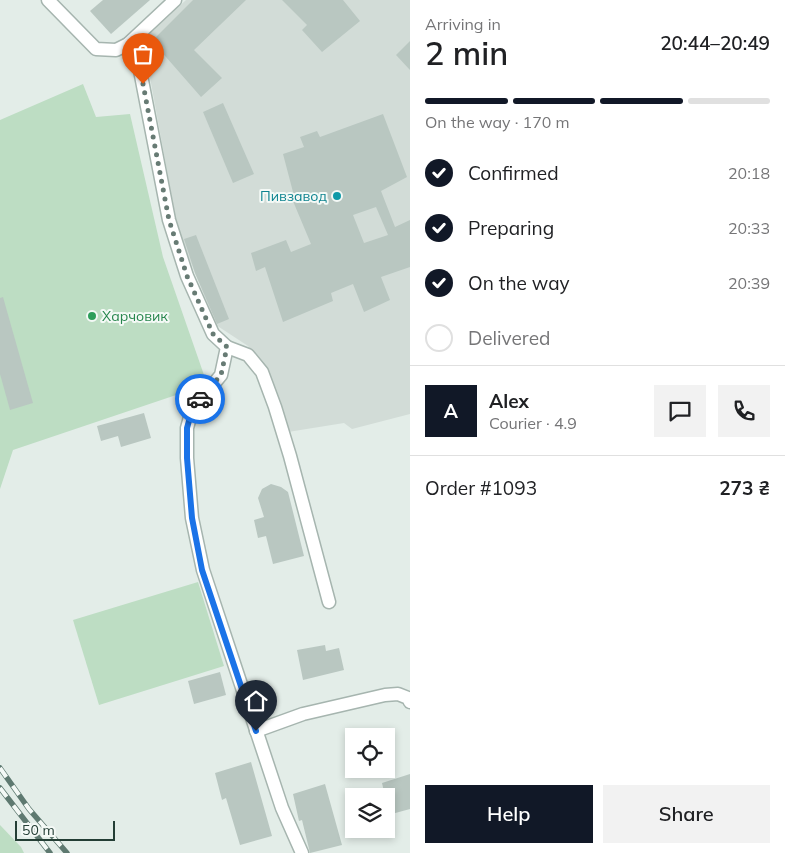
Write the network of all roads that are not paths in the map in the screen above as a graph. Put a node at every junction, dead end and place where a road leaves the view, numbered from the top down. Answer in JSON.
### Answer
{"nodes":[{"id":1,"x":48,"y":0,"type":"edge"},
{"id":2,"x":175,"y":0,"type":"edge"},
{"id":3,"x":128,"y":44,"type":"junction"},
{"id":4,"x":227,"y":347,"type":"junction"},
{"id":5,"x":329,"y":602,"type":"dead end"},
{"id":6,"x":410,"y":702,"type":"edge"},
{"id":7,"x":256,"y":731,"type":"junction"},
{"id":8,"x":302,"y":853,"type":"edge"}],
"edges":[{"from":1,"to":3,"type":"street"},
{"from":2,"to":3,"type":"street"},
{"from":3,"to":4,"type":"street"},
{"from":4,"to":5,"type":"street"},
{"from":4,"to":7,"type":"street"},
{"from":6,"to":7,"type":"street"},
{"from":7,"to":8,"type":"street"}]}
